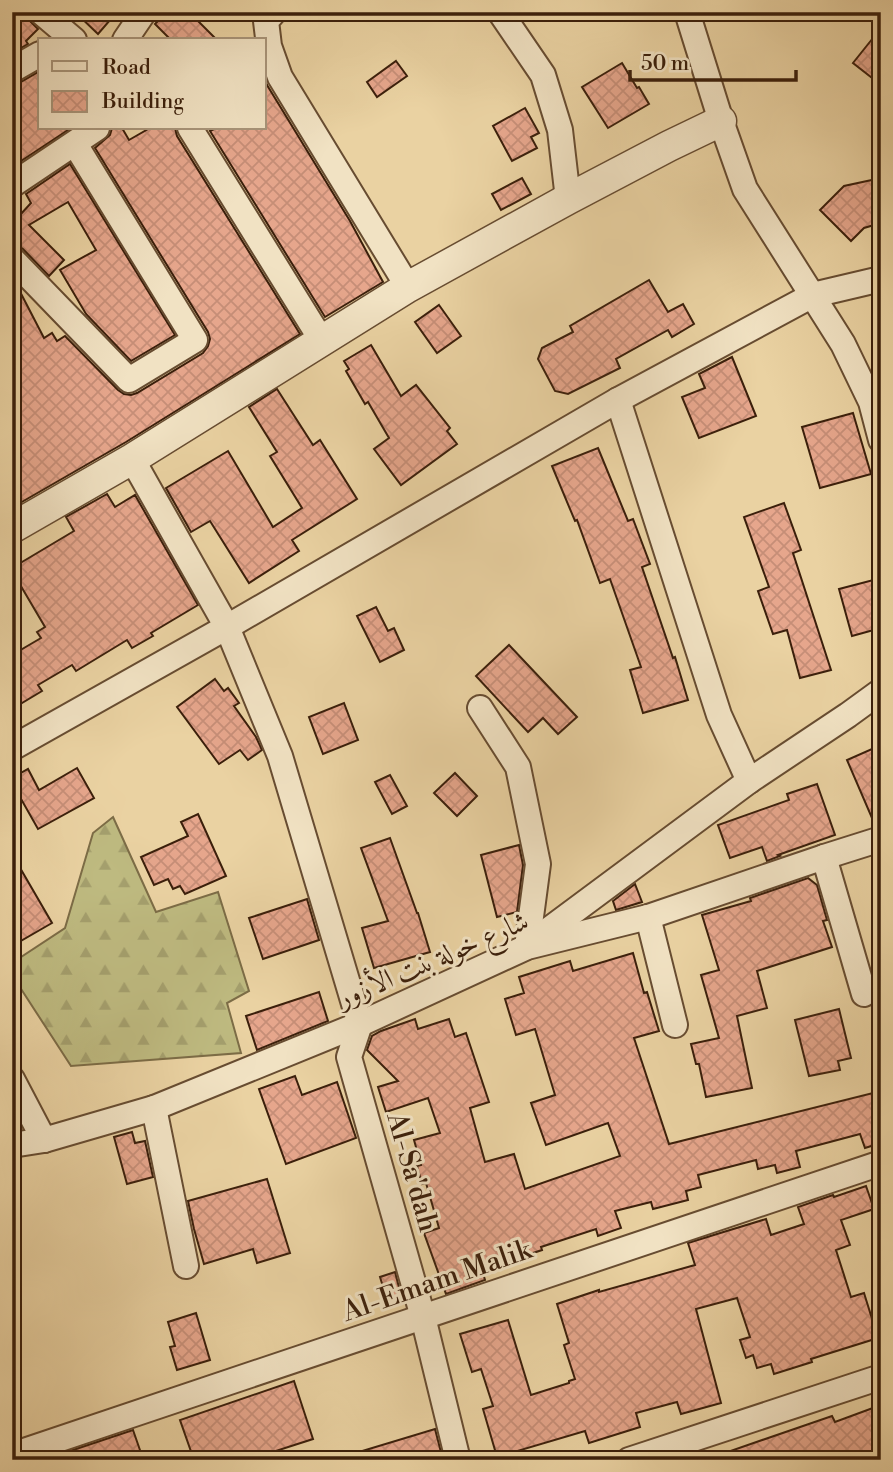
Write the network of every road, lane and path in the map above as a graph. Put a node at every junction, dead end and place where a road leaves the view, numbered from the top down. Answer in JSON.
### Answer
{"nodes":[{"id":1,"x":41,"y":12,"type":"edge"},
{"id":2,"x":145,"y":12,"type":"edge"},
{"id":3,"x":274,"y":12,"type":"edge"},
{"id":4,"x":500,"y":12,"type":"edge"},
{"id":5,"x":687,"y":12,"type":"edge"},
{"id":6,"x":70,"y":38,"type":"edge"},
{"id":7,"x":126,"y":38,"type":"edge"},
{"id":8,"x":38,"y":55,"type":"edge"},
{"id":9,"x":12,"y":70,"type":"edge"},
{"id":10,"x":721,"y":121,"type":"junction"},
{"id":11,"x":94,"y":130,"type":"edge"},
{"id":12,"x":191,"y":130,"type":"edge"},
{"id":13,"x":75,"y":144,"type":"junction"},
{"id":14,"x":12,"y":185,"type":"edge"},
{"id":15,"x":568,"y":199,"type":"junction"},
{"id":16,"x":12,"y":259,"type":"edge"},
{"id":17,"x":881,"y":279,"type":"edge"},
{"id":18,"x":408,"y":287,"type":"junction"},
{"id":19,"x":813,"y":295,"type":"junction"},
{"id":20,"x":323,"y":341,"type":"junction"},
{"id":21,"x":618,"y":400,"type":"junction"},
{"id":22,"x":881,"y":440,"type":"edge"},
{"id":23,"x":132,"y":460,"type":"junction"},
{"id":24,"x":14,"y":521,"type":"edge"},
{"id":25,"x":227,"y":627,"type":"junction"},
{"id":26,"x":881,"y":691,"type":"edge"},
{"id":27,"x":480,"y":708,"type":"dead end"},
{"id":28,"x":12,"y":748,"type":"edge"},
{"id":29,"x":749,"y":781,"type":"junction"},
{"id":30,"x":881,"y":839,"type":"edge"},
{"id":31,"x":824,"y":857,"type":"junction"},
{"id":32,"x":648,"y":917,"type":"junction"},
{"id":33,"x":527,"y":947,"type":"junction"},
{"id":34,"x":864,"y":994,"type":"dead end"},
{"id":35,"x":360,"y":1024,"type":"junction"},
{"id":36,"x":676,"y":1025,"type":"dead end"},
{"id":37,"x":12,"y":1079,"type":"edge"},
{"id":38,"x":154,"y":1108,"type":"junction"},
{"id":39,"x":44,"y":1140,"type":"junction"},
{"id":40,"x":12,"y":1145,"type":"edge"},
{"id":41,"x":881,"y":1163,"type":"edge"},
{"id":42,"x":186,"y":1266,"type":"dead end"},
{"id":43,"x":423,"y":1317,"type":"junction"},
{"id":44,"x":881,"y":1377,"type":"edge"},
{"id":45,"x":12,"y":1455,"type":"edge"},
{"id":46,"x":458,"y":1460,"type":"edge"},
{"id":47,"x":629,"y":1460,"type":"edge"}],
"edges":[{"from":1,"to":6,"type":"street"},
{"from":2,"to":7,"type":"street"},
{"from":3,"to":18,"type":"street"},
{"from":4,"to":15,"type":"street"},
{"from":5,"to":10,"type":"street"},
{"from":8,"to":9,"type":"street"},
{"from":10,"to":15,"type":"street"},
{"from":10,"to":19,"type":"street"},
{"from":11,"to":13,"type":"street"},
{"from":12,"to":20,"type":"street"},
{"from":13,"to":14,"type":"street"},
{"from":13,"to":16,"type":"street"},
{"from":15,"to":18,"type":"street"},
{"from":17,"to":19,"type":"street"},
{"from":18,"to":20,"type":"street"},
{"from":19,"to":21,"type":"street"},
{"from":19,"to":22,"type":"street"},
{"from":20,"to":23,"type":"street"},
{"from":21,"to":25,"type":"street"},
{"from":21,"to":29,"type":"street"},
{"from":23,"to":24,"type":"street"},
{"from":23,"to":25,"type":"street"},
{"from":25,"to":28,"type":"street"},
{"from":25,"to":35,"type":"street"},
{"from":26,"to":29,"type":"street"},
{"from":27,"to":33,"type":"street"},
{"from":29,"to":33,"type":"street"},
{"from":30,"to":31,"type":"street","name":"شارع خولة بنت الأزور"},
{"from":31,"to":32,"type":"street","name":"شارع خولة بنت الأزور"},
{"from":31,"to":34,"type":"street"},
{"from":32,"to":33,"type":"street","name":"شارع خولة بنت الأزور"},
{"from":32,"to":36,"type":"street"},
{"from":33,"to":35,"type":"street","name":"شارع خولة بنت الأزور"},
{"from":35,"to":38,"type":"street","name":"شارع خولة بنت الأزور"},
{"from":35,"to":43,"type":"street","name":"Al-Sa'dah"},
{"from":37,"to":39,"type":"street"},
{"from":38,"to":39,"type":"street","name":"شارع خولة بنت الأزور"},
{"from":38,"to":42,"type":"street"},
{"from":39,"to":40,"type":"street","name":"شارع خولة بنت الأزور"},
{"from":41,"to":43,"type":"street","name":"Al-Emam Malik"},
{"from":43,"to":45,"type":"street","name":"Al-Emam Malik"},
{"from":43,"to":46,"type":"street","name":"Al-Sa'dah"},
{"from":44,"to":47,"type":"street"}]}
